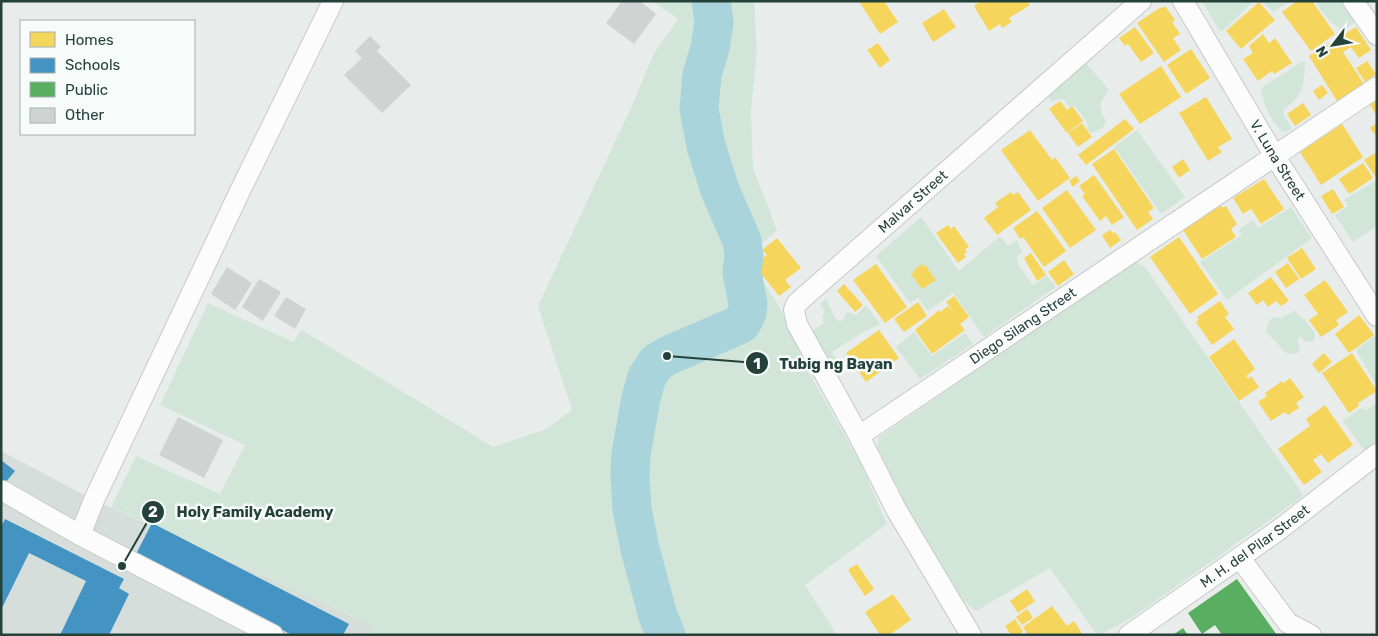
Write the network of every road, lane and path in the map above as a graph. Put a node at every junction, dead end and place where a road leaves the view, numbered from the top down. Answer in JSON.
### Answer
{"nodes":[{"id":1,"x":333,"y":1,"type":"edge"},
{"id":2,"x":1141,"y":1,"type":"edge"},
{"id":3,"x":1183,"y":1,"type":"edge"},
{"id":4,"x":1353,"y":1,"type":"edge"},
{"id":5,"x":1377,"y":35,"type":"edge"},
{"id":6,"x":1377,"y":87,"type":"edge"},
{"id":7,"x":1274,"y":155,"type":"junction"},
{"id":8,"x":1377,"y":316,"type":"edge"},
{"id":9,"x":859,"y":436,"type":"junction"},
{"id":10,"x":1377,"y":454,"type":"edge"},
{"id":11,"x":2,"y":491,"type":"dead end"},
{"id":12,"x":80,"y":534,"type":"junction"},
{"id":13,"x":1240,"y":558,"type":"junction"},
{"id":14,"x":1377,"y":631,"type":"edge"},
{"id":15,"x":273,"y":635,"type":"edge"},
{"id":16,"x":971,"y":635,"type":"edge"},
{"id":17,"x":1130,"y":635,"type":"edge"},
{"id":18,"x":1311,"y":635,"type":"edge"},
{"id":19,"x":1371,"y":635,"type":"edge"}],
"edges":[{"from":1,"to":12,"type":"street"},
{"from":2,"to":9,"type":"street","name":"Malvar Street"},
{"from":3,"to":7,"type":"street","name":"V. Luna Street"},
{"from":4,"to":5,"type":"street"},
{"from":6,"to":7,"type":"street","name":"Diego Silang Street"},
{"from":7,"to":8,"type":"street","name":"V. Luna Street"},
{"from":7,"to":9,"type":"street","name":"Diego Silang Street"},
{"from":9,"to":16,"type":"street"},
{"from":10,"to":13,"type":"street","name":"M. H. del Pilar Street"},
{"from":11,"to":12,"type":"street"},
{"from":12,"to":15,"type":"street"},
{"from":13,"to":17,"type":"street","name":"M. H. del Pilar Street"},
{"from":13,"to":18,"type":"street"},
{"from":14,"to":19,"type":"path"}]}
